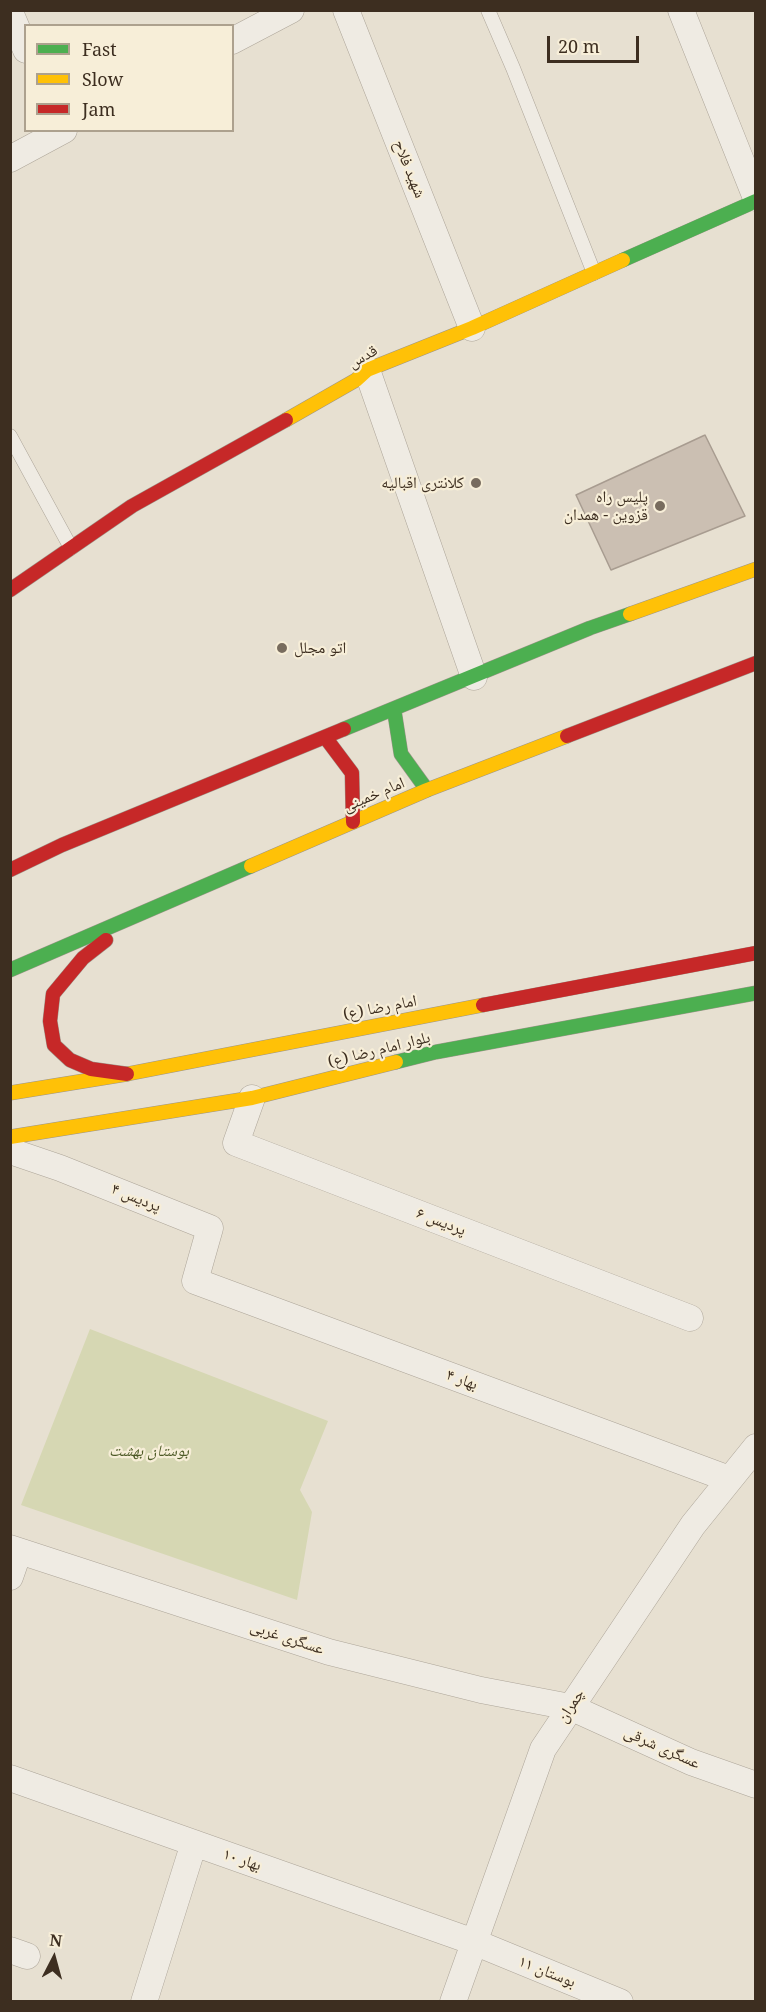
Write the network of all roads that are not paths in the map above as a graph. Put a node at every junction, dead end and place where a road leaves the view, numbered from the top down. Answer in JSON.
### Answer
{"nodes":[{"id":1,"x":291,"y":10,"type":"edge"},
{"id":2,"x":346,"y":10,"type":"edge"},
{"id":3,"x":488,"y":10,"type":"edge"},
{"id":4,"x":681,"y":10,"type":"edge"},
{"id":5,"x":10,"y":12,"type":"edge"},
{"id":6,"x":234,"y":40,"type":"edge"},
{"id":7,"x":24,"y":45,"type":"edge"},
{"id":8,"x":60,"y":132,"type":"edge"},
{"id":9,"x":10,"y":159,"type":"edge"},
{"id":10,"x":756,"y":199,"type":"edge"},
{"id":11,"x":594,"y":273,"type":"junction"},
{"id":12,"x":472,"y":328,"type":"junction"},
{"id":13,"x":367,"y":370,"type":"junction"},
{"id":14,"x":10,"y":436,"type":"edge"},
{"id":15,"x":71,"y":548,"type":"junction"},
{"id":16,"x":756,"y":569,"type":"edge"},
{"id":17,"x":10,"y":590,"type":"edge"},
{"id":18,"x":752,"y":668,"type":"edge"},
{"id":19,"x":474,"y":677,"type":"junction"},
{"id":20,"x":394,"y":709,"type":"junction"},
{"id":21,"x":325,"y":737,"type":"junction"},
{"id":22,"x":427,"y":790,"type":"junction"},
{"id":23,"x":352,"y":822,"type":"junction"},
{"id":24,"x":10,"y":870,"type":"edge"},
{"id":25,"x":144,"y":912,"type":"junction"},
{"id":26,"x":756,"y":953,"type":"edge"},
{"id":27,"x":10,"y":970,"type":"edge"},
{"id":28,"x":756,"y":993,"type":"edge"},
{"id":29,"x":127,"y":1074,"type":"junction"},
{"id":30,"x":10,"y":1093,"type":"edge"},
{"id":31,"x":252,"y":1098,"type":"junction"},
{"id":32,"x":10,"y":1137,"type":"edge"},
{"id":33,"x":10,"y":1151,"type":"edge"},
{"id":34,"x":195,"y":1281,"type":"joint"},
{"id":35,"x":690,"y":1318,"type":"dead end"},
{"id":36,"x":756,"y":1447,"type":"edge"},
{"id":37,"x":729,"y":1479,"type":"junction"},
{"id":38,"x":14,"y":1549,"type":"edge"},
{"id":39,"x":10,"y":1577,"type":"edge"},
{"id":40,"x":570,"y":1707,"type":"junction"},
{"id":41,"x":10,"y":1778,"type":"edge"},
{"id":42,"x":756,"y":1785,"type":"edge"},
{"id":43,"x":194,"y":1843,"type":"junction"},
{"id":44,"x":474,"y":1942,"type":"junction"},
{"id":45,"x":144,"y":2001,"type":"edge"},
{"id":46,"x":453,"y":2001,"type":"edge"},
{"id":47,"x":620,"y":2001,"type":"edge"}],
"edges":[{"from":1,"to":6,"type":"street"},
{"from":2,"to":12,"type":"street","name":"شهید فلاح"},
{"from":3,"to":11,"type":"lane"},
{"from":4,"to":10,"type":"street"},
{"from":5,"to":7,"type":"street"},
{"from":8,"to":9,"type":"street"},
{"from":10,"to":11,"type":"main road","name":"قدس"},
{"from":11,"to":12,"type":"main road","name":"قدس"},
{"from":12,"to":13,"type":"main road","name":"قدس"},
{"from":13,"to":15,"type":"main road","name":"قدس"},
{"from":13,"to":19,"type":"street"},
{"from":14,"to":15,"type":"lane"},
{"from":15,"to":17,"type":"main road","name":"قدس"},
{"from":16,"to":19,"type":"main road"},
{"from":18,"to":22,"type":"main road","name":"امام خمینی"},
{"from":19,"to":20,"type":"main road"},
{"from":20,"to":21,"type":"main road"},
{"from":20,"to":22,"type":"main road"},
{"from":21,"to":23,"type":"main road"},
{"from":21,"to":24,"type":"main road"},
{"from":22,"to":23,"type":"main road","name":"امام خمینی"},
{"from":23,"to":25,"type":"main road","name":"امام خمینی"},
{"from":25,"to":27,"type":"main road","name":"امام خمینی"},
{"from":25,"to":29,"type":"main road"},
{"from":26,"to":29,"type":"main road","name":"امام رضا (ع)"},
{"from":28,"to":31,"type":"main road","name":"بلوار امام رضا (ع)"},
{"from":29,"to":30,"type":"main road","name":"امام رضا (ع)"},
{"from":31,"to":32,"type":"main road","name":"بلوار امام رضا (ع)"},
{"from":31,"to":35,"type":"street","name":"پردیس ۶"},
{"from":33,"to":34,"type":"street","name":"پردیس ۴"},
{"from":34,"to":37,"type":"street","name":"بهار ۴"},
{"from":36,"to":37,"type":"street","name":"چمران"},
{"from":37,"to":40,"type":"street","name":"چمران"},
{"from":38,"to":39,"type":"street"},
{"from":38,"to":40,"type":"street","name":"عسگری غربی"},
{"from":40,"to":42,"type":"street","name":"عسگری شرقی"},
{"from":40,"to":44,"type":"street","name":"چمران"},
{"from":41,"to":43,"type":"street","name":"بهار ۱۰"},
{"from":43,"to":44,"type":"street","name":"بهار ۱۰"},
{"from":43,"to":45,"type":"street"},
{"from":44,"to":46,"type":"street","name":"چمران"},
{"from":44,"to":47,"type":"street","name":"بوستان ۱۱"}]}
